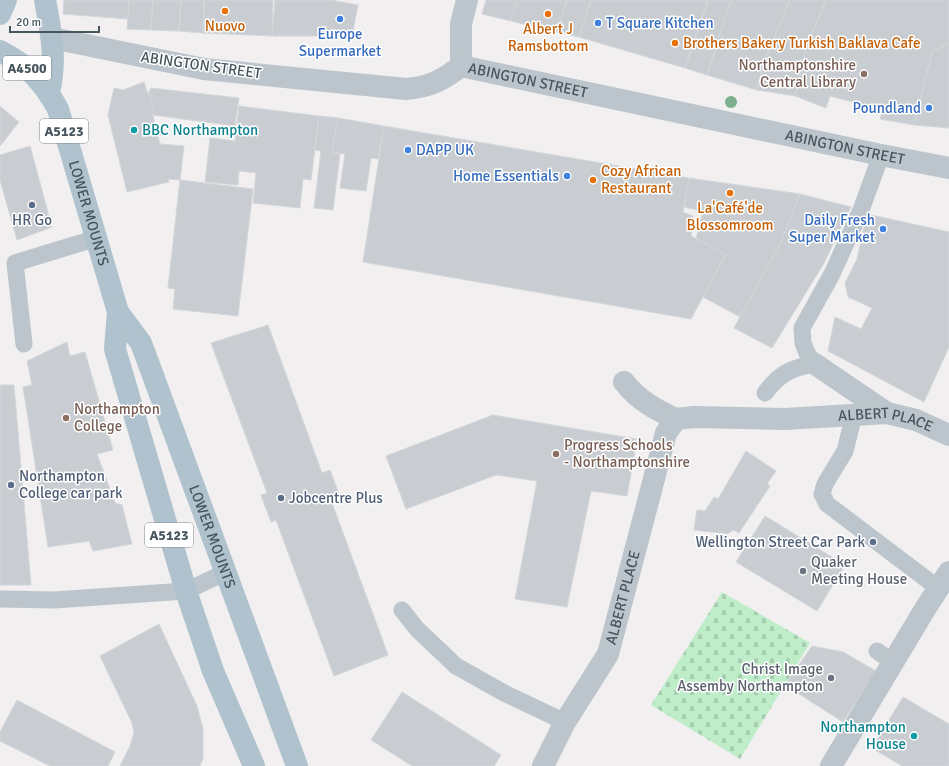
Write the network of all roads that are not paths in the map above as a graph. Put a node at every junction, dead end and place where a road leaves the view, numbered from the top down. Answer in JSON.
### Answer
{"nodes":[{"id":1,"x":6,"y":0,"type":"edge"},
{"id":2,"x":45,"y":0,"type":"edge"},
{"id":3,"x":467,"y":0,"type":"edge"},
{"id":4,"x":0,"y":14,"type":"edge"},
{"id":5,"x":62,"y":40,"type":"dead end"},
{"id":6,"x":0,"y":51,"type":"edge"},
{"id":7,"x":462,"y":66,"type":"junction"},
{"id":8,"x":49,"y":92,"type":"junction"},
{"id":9,"x":880,"y":155,"type":"junction"},
{"id":10,"x":949,"y":168,"type":"edge"},
{"id":11,"x":97,"y":238,"type":"junction"},
{"id":12,"x":118,"y":312,"type":"junction"},
{"id":13,"x":24,"y":344,"type":"dead end"},
{"id":14,"x":815,"y":364,"type":"junction"},
{"id":15,"x":624,"y":382,"type":"dead end"},
{"id":16,"x":765,"y":393,"type":"dead end"},
{"id":17,"x":887,"y":413,"type":"junction"},
{"id":18,"x":854,"y":415,"type":"junction"},
{"id":19,"x":676,"y":419,"type":"junction"},
{"id":20,"x":949,"y":436,"type":"edge"},
{"id":21,"x":226,"y":572,"type":"junction"},
{"id":22,"x":944,"y":580,"type":"edge"},
{"id":23,"x":186,"y":591,"type":"junction"},
{"id":24,"x":0,"y":599,"type":"edge"},
{"id":25,"x":402,"y":610,"type":"dead end"},
{"id":26,"x":565,"y":722,"type":"junction"},
{"id":27,"x":254,"y":766,"type":"edge"},
{"id":28,"x":297,"y":766,"type":"edge"},
{"id":29,"x":543,"y":766,"type":"edge"},
{"id":30,"x":831,"y":766,"type":"edge"}],
"edges":[{"from":1,"to":4,"type":"main road"},
{"from":2,"to":8,"type":"main road"},
{"from":3,"to":7,"type":"street"},
{"from":5,"to":7,"type":"street","name":"ABINGTON STREET"},
{"from":6,"to":8,"type":"main road","number":"A4500"},
{"from":7,"to":9,"type":"street","name":"ABINGTON STREET"},
{"from":8,"to":11,"type":"main road","name":"LOWER MOUNTS","number":"A5123"},
{"from":9,"to":10,"type":"street","name":"ABINGTON STREET"},
{"from":9,"to":14,"type":"lane"},
{"from":11,"to":12,"type":"main road","name":"LOWER MOUNTS","number":"A5123"},
{"from":11,"to":13,"type":"lane"},
{"from":12,"to":21,"type":"main road","name":"LOWER MOUNTS"},
{"from":12,"to":23,"type":"main road","name":"LOWER MOUNTS","number":"A5123"},
{"from":14,"to":16,"type":"lane"},
{"from":14,"to":17,"type":"street"},
{"from":15,"to":19,"type":"street"},
{"from":17,"to":18,"type":"street","name":"ALBERT PLACE"},
{"from":17,"to":20,"type":"street","name":"ALBERT PLACE"},
{"from":18,"to":19,"type":"street","name":"ALBERT PLACE"},
{"from":18,"to":22,"type":"lane"},
{"from":19,"to":26,"type":"street","name":"ALBERT PLACE"},
{"from":21,"to":23,"type":"lane"},
{"from":21,"to":28,"type":"main road","name":"LOWER MOUNTS"},
{"from":22,"to":30,"type":"street"},
{"from":23,"to":24,"type":"lane"},
{"from":23,"to":27,"type":"main road","name":"LOWER MOUNTS","number":"A5123"},
{"from":25,"to":26,"type":"lane"},
{"from":26,"to":29,"type":"street","name":"ALBERT PLACE"}]}
